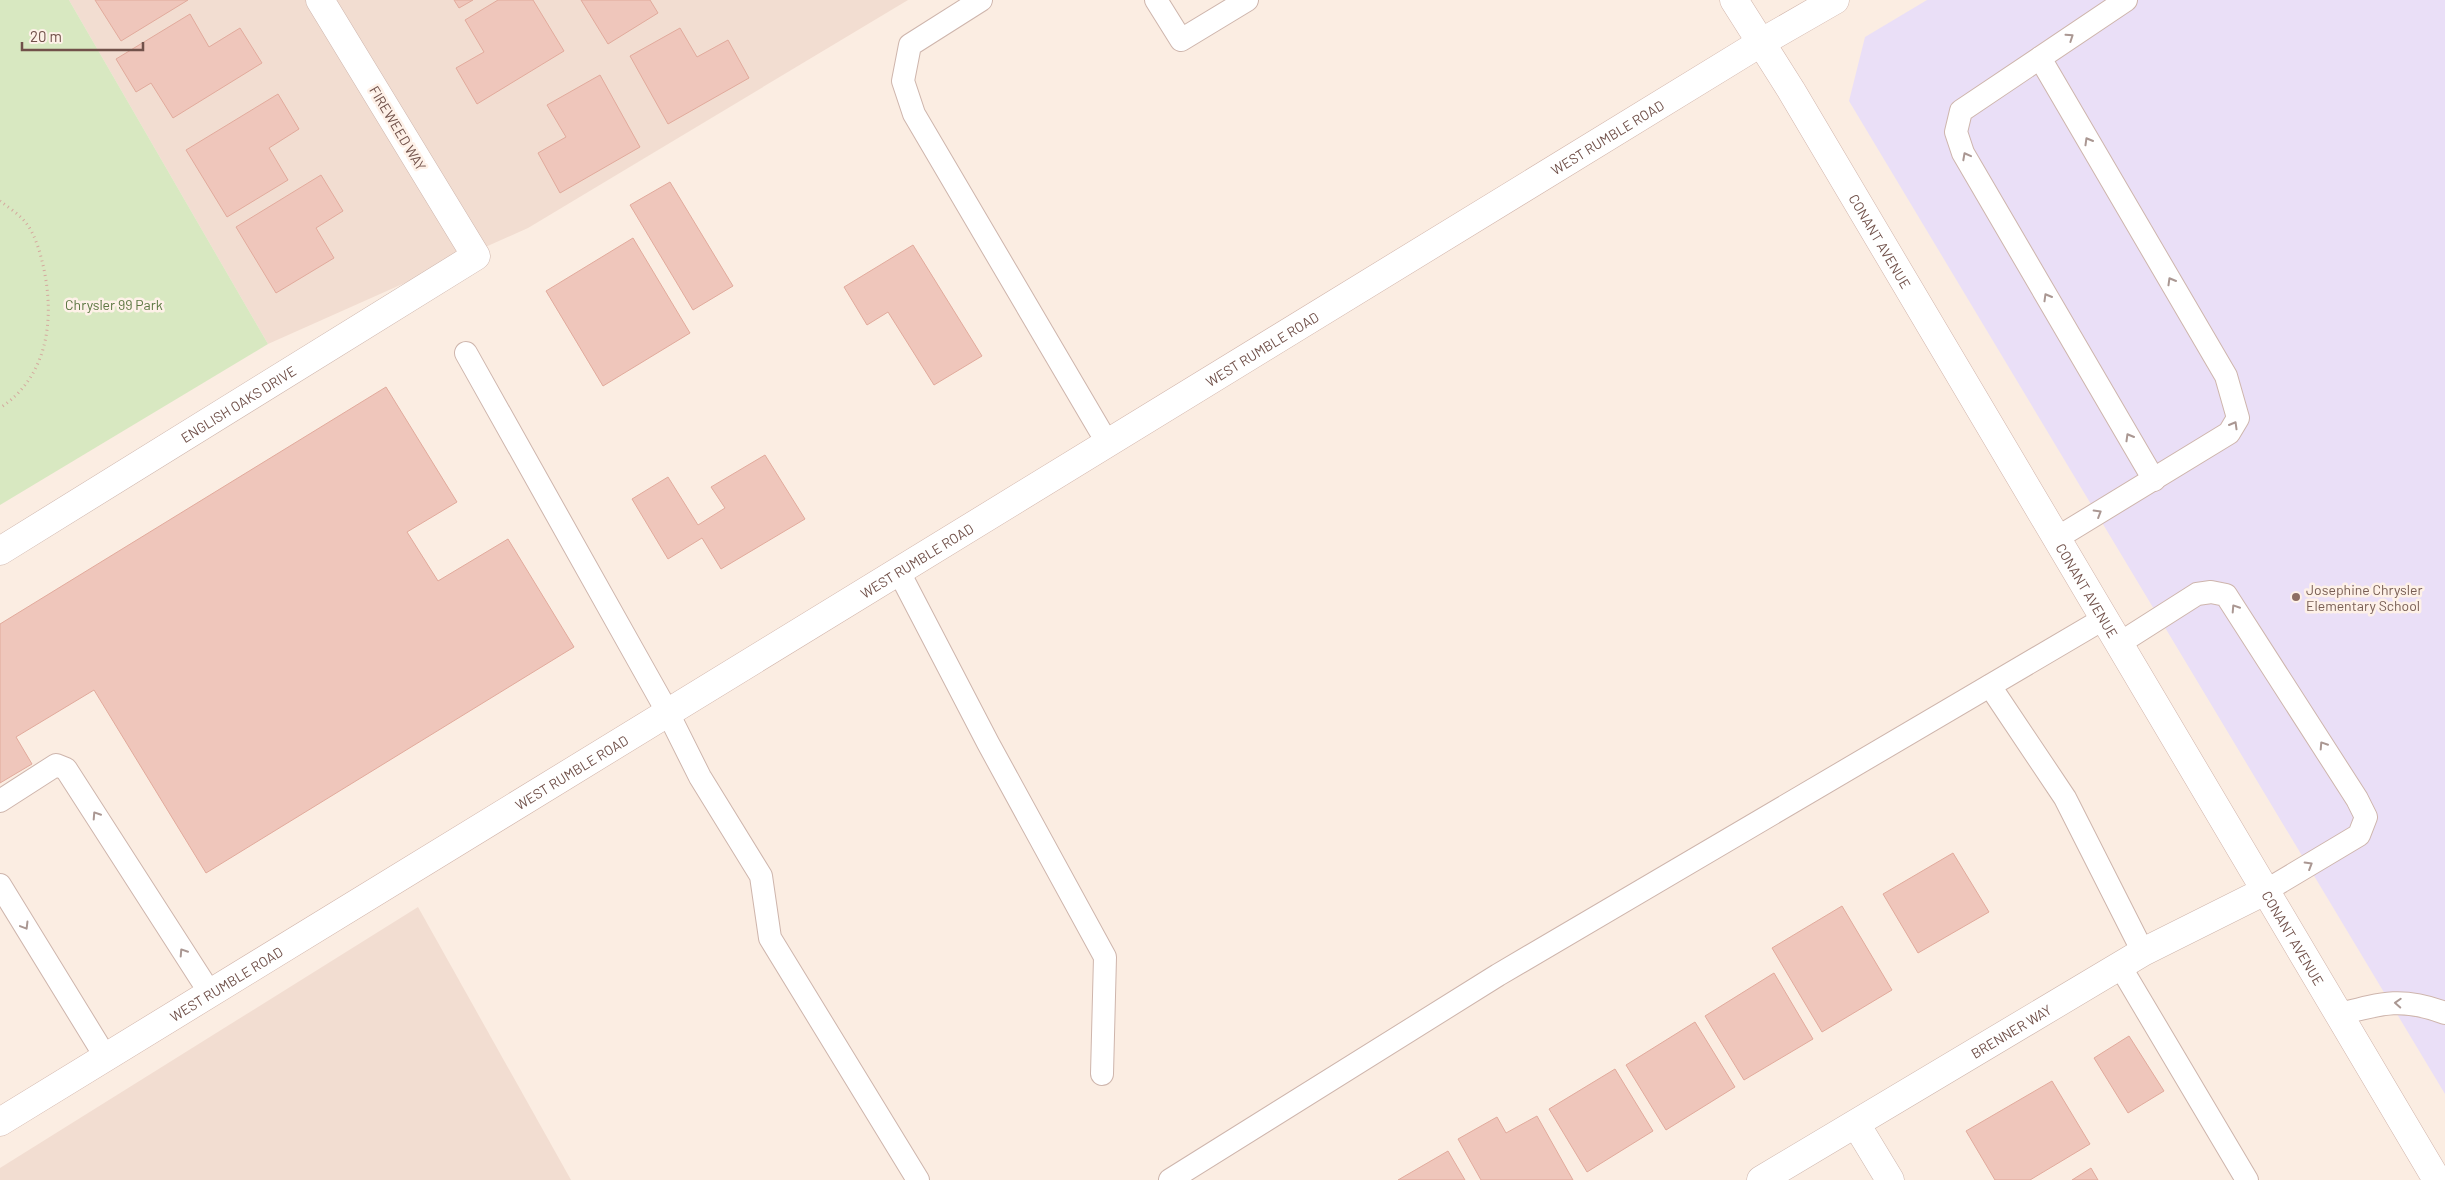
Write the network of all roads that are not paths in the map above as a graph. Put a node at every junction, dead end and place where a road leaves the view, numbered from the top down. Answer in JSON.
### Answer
{"nodes":[{"id":1,"x":320,"y":0,"type":"edge"},
{"id":2,"x":981,"y":0,"type":"edge"},
{"id":3,"x":1156,"y":0,"type":"edge"},
{"id":4,"x":1247,"y":0,"type":"edge"},
{"id":5,"x":1734,"y":0,"type":"edge"},
{"id":6,"x":1835,"y":0,"type":"edge"},
{"id":7,"x":2126,"y":0,"type":"edge"},
{"id":8,"x":1762,"y":42,"type":"junction"},
{"id":9,"x":2040,"y":58,"type":"junction"},
{"id":10,"x":476,"y":256,"type":"joint"},
{"id":11,"x":466,"y":353,"type":"dead end"},
{"id":12,"x":1108,"y":444,"type":"junction"},
{"id":13,"x":2154,"y":480,"type":"junction"},
{"id":14,"x":2056,"y":538,"type":"junction"},
{"id":15,"x":0,"y":551,"type":"edge"},
{"id":16,"x":899,"y":572,"type":"junction"},
{"id":17,"x":2105,"y":618,"type":"junction"},
{"id":18,"x":2120,"y":643,"type":"junction"},
{"id":19,"x":1990,"y":686,"type":"junction"},
{"id":20,"x":668,"y":713,"type":"junction"},
{"id":21,"x":0,"y":801,"type":"edge"},
{"id":22,"x":0,"y":885,"type":"edge"},
{"id":23,"x":2267,"y":890,"type":"junction"},
{"id":24,"x":2143,"y":952,"type":"junction"},
{"id":25,"x":2120,"y":966,"type":"junction"},
{"id":26,"x":210,"y":993,"type":"junction"},
{"id":27,"x":2445,"y":1013,"type":"edge"},
{"id":28,"x":2340,"y":1014,"type":"junction"},
{"id":29,"x":105,"y":1056,"type":"junction"},
{"id":30,"x":1102,"y":1074,"type":"dead end"},
{"id":31,"x":0,"y":1122,"type":"edge"},
{"id":32,"x":1856,"y":1124,"type":"junction"},
{"id":33,"x":918,"y":1180,"type":"edge"},
{"id":34,"x":1170,"y":1180,"type":"edge"},
{"id":35,"x":1761,"y":1180,"type":"edge"},
{"id":36,"x":1890,"y":1180,"type":"edge"},
{"id":37,"x":2247,"y":1180,"type":"edge"},
{"id":38,"x":2437,"y":1180,"type":"edge"}],
"edges":[{"from":1,"to":10,"type":"street","name":"FIREWEED WAY"},
{"from":2,"to":12,"type":"lane"},
{"from":3,"to":4,"type":"lane"},
{"from":5,"to":8,"type":"street","name":"CONANT AVENUE"},
{"from":6,"to":8,"type":"street","name":"WEST RUMBLE ROAD"},
{"from":9,"to":7,"type":"lane","one_way":true},
{"from":8,"to":12,"type":"street","name":"WEST RUMBLE ROAD"},
{"from":8,"to":14,"type":"street","name":"CONANT AVENUE"},
{"from":13,"to":9,"type":"lane","one_way":true},
{"from":13,"to":9,"type":"lane","one_way":true},
{"from":10,"to":15,"type":"street","name":"ENGLISH OAKS DRIVE"},
{"from":11,"to":20,"type":"lane"},
{"from":12,"to":16,"type":"street","name":"WEST RUMBLE ROAD"},
{"from":14,"to":13,"type":"lane","one_way":true},
{"from":14,"to":17,"type":"street","name":"CONANT AVENUE"},
{"from":16,"to":20,"type":"street","name":"WEST RUMBLE ROAD"},
{"from":16,"to":30,"type":"lane"},
{"from":17,"to":18,"type":"street","name":"CONANT AVENUE"},
{"from":17,"to":19,"type":"lane"},
{"from":18,"to":23,"type":"street","name":"CONANT AVENUE"},
{"from":23,"to":18,"type":"lane","one_way":true},
{"from":19,"to":24,"type":"lane"},
{"from":19,"to":34,"type":"lane"},
{"from":20,"to":26,"type":"street","name":"WEST RUMBLE ROAD"},
{"from":20,"to":33,"type":"lane"},
{"from":26,"to":21,"type":"lane","one_way":true},
{"from":22,"to":29,"type":"lane","one_way":true},
{"from":23,"to":24,"type":"street","name":"BRENNER WAY"},
{"from":23,"to":28,"type":"street","name":"CONANT AVENUE"},
{"from":24,"to":25,"type":"street","name":"BRENNER WAY"},
{"from":25,"to":32,"type":"street","name":"BRENNER WAY"},
{"from":25,"to":37,"type":"lane"},
{"from":26,"to":29,"type":"street","name":"WEST RUMBLE ROAD"},
{"from":27,"to":28,"type":"lane","one_way":true},
{"from":28,"to":38,"type":"street","name":"CONANT AVENUE"},
{"from":29,"to":31,"type":"street","name":"WEST RUMBLE ROAD"},
{"from":32,"to":35,"type":"street","name":"BRENNER WAY"},
{"from":32,"to":36,"type":"street"}]}
